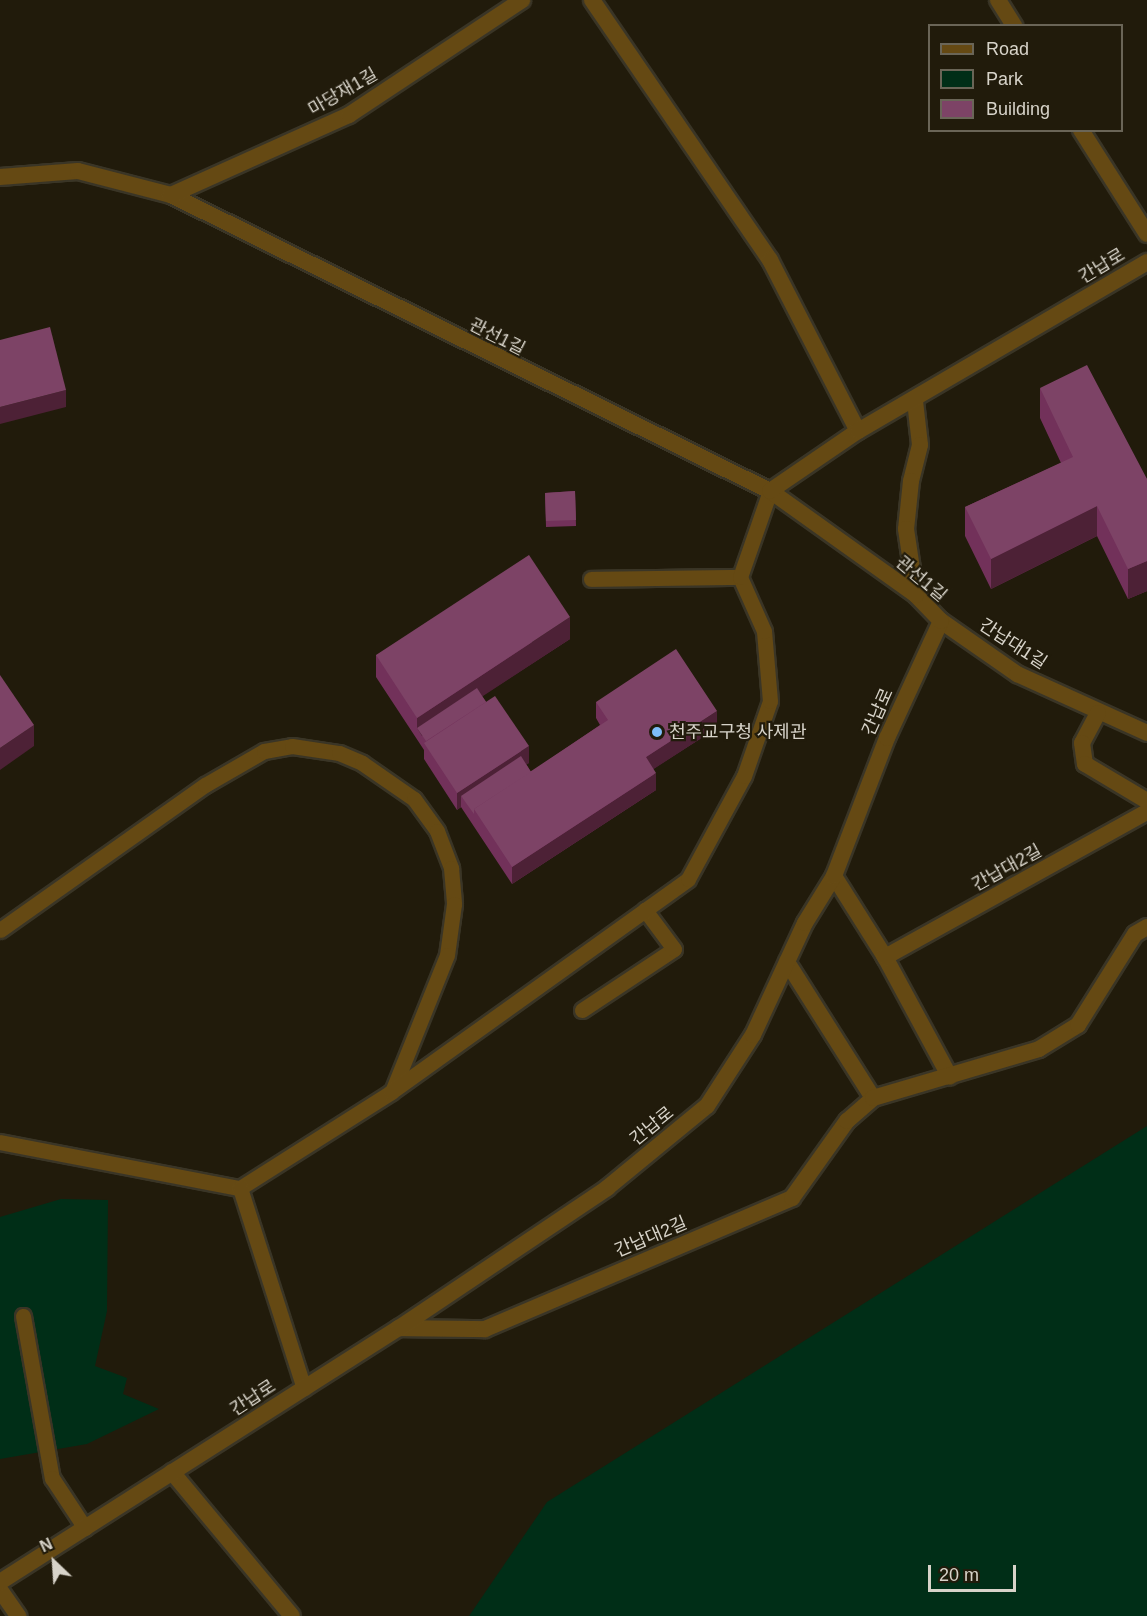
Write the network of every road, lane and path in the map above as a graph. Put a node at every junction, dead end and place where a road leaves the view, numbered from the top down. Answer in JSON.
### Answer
{"nodes":[{"id":1,"x":522,"y":0,"type":"edge"},
{"id":2,"x":592,"y":0,"type":"edge"},
{"id":3,"x":998,"y":0,"type":"edge"},
{"id":4,"x":1013,"y":24,"type":"edge"},
{"id":5,"x":1082,"y":132,"type":"edge"},
{"id":6,"x":0,"y":177,"type":"edge"},
{"id":7,"x":171,"y":195,"type":"junction"},
{"id":8,"x":1147,"y":234,"type":"edge"},
{"id":9,"x":1147,"y":262,"type":"edge"},
{"id":10,"x":915,"y":401,"type":"junction"},
{"id":11,"x":858,"y":431,"type":"junction"},
{"id":12,"x":770,"y":491,"type":"junction"},
{"id":13,"x":740,"y":577,"type":"junction"},
{"id":14,"x":591,"y":579,"type":"dead end"},
{"id":15,"x":916,"y":594,"type":"junction"},
{"id":16,"x":942,"y":621,"type":"junction"},
{"id":17,"x":1098,"y":713,"type":"junction"},
{"id":18,"x":1147,"y":733,"type":"edge"},
{"id":19,"x":1147,"y":801,"type":"edge"},
{"id":20,"x":1147,"y":812,"type":"edge"},
{"id":21,"x":834,"y":876,"type":"junction"},
{"id":22,"x":645,"y":910,"type":"junction"},
{"id":23,"x":1147,"y":927,"type":"edge"},
{"id":24,"x":0,"y":930,"type":"edge"},
{"id":25,"x":885,"y":957,"type":"junction"},
{"id":26,"x":787,"y":962,"type":"junction"},
{"id":27,"x":582,"y":1010,"type":"dead end"},
{"id":28,"x":950,"y":1077,"type":"junction"},
{"id":29,"x":391,"y":1092,"type":"junction"},
{"id":30,"x":873,"y":1098,"type":"junction"},
{"id":31,"x":0,"y":1142,"type":"edge"},
{"id":32,"x":240,"y":1188,"type":"junction"},
{"id":33,"x":23,"y":1316,"type":"dead end"},
{"id":34,"x":399,"y":1328,"type":"junction"},
{"id":35,"x":304,"y":1388,"type":"junction"},
{"id":36,"x":172,"y":1473,"type":"junction"},
{"id":37,"x":85,"y":1528,"type":"junction"},
{"id":38,"x":0,"y":1582,"type":"edge"},
{"id":39,"x":0,"y":1590,"type":"edge"},
{"id":40,"x":18,"y":1616,"type":"edge"},
{"id":41,"x":292,"y":1616,"type":"edge"}],
"edges":[{"from":1,"to":7,"type":"street","name":"마당재1길"},
{"from":2,"to":11,"type":"street"},
{"from":3,"to":4,"type":"street"},
{"from":5,"to":8,"type":"street"},
{"from":6,"to":7,"type":"street","name":"관선1길"},
{"from":7,"to":12,"type":"street","name":"관선1길"},
{"from":9,"to":10,"type":"street","name":"간납로"},
{"from":10,"to":11,"type":"street","name":"간납로"},
{"from":10,"to":15,"type":"street"},
{"from":11,"to":12,"type":"street","name":"간납로"},
{"from":12,"to":13,"type":"lane"},
{"from":12,"to":15,"type":"street","name":"관선1길"},
{"from":13,"to":14,"type":"lane"},
{"from":13,"to":22,"type":"lane"},
{"from":15,"to":16,"type":"street","name":"관선1길"},
{"from":16,"to":17,"type":"street","name":"간납대1길"},
{"from":16,"to":21,"type":"street","name":"간납로"},
{"from":17,"to":18,"type":"street","name":"간납대1길"},
{"from":17,"to":19,"type":"street"},
{"from":20,"to":25,"type":"street","name":"간납대2길"},
{"from":21,"to":25,"type":"street"},
{"from":21,"to":26,"type":"street","name":"간납로"},
{"from":22,"to":27,"type":"lane"},
{"from":22,"to":29,"type":"lane"},
{"from":23,"to":28,"type":"street","name":"간납대2길"},
{"from":24,"to":29,"type":"lane"},
{"from":25,"to":28,"type":"street"},
{"from":26,"to":30,"type":"street"},
{"from":26,"to":34,"type":"street","name":"간납로"},
{"from":28,"to":30,"type":"street","name":"간납대2길"},
{"from":29,"to":32,"type":"lane"},
{"from":30,"to":34,"type":"street","name":"간납대2길"},
{"from":31,"to":32,"type":"lane"},
{"from":32,"to":35,"type":"lane"},
{"from":33,"to":37,"type":"lane"},
{"from":34,"to":35,"type":"street","name":"간납로"},
{"from":35,"to":36,"type":"street","name":"간납로"},
{"from":36,"to":37,"type":"street","name":"간납로"},
{"from":36,"to":41,"type":"street"},
{"from":37,"to":38,"type":"street","name":"간납로"},
{"from":39,"to":40,"type":"street"}]}
